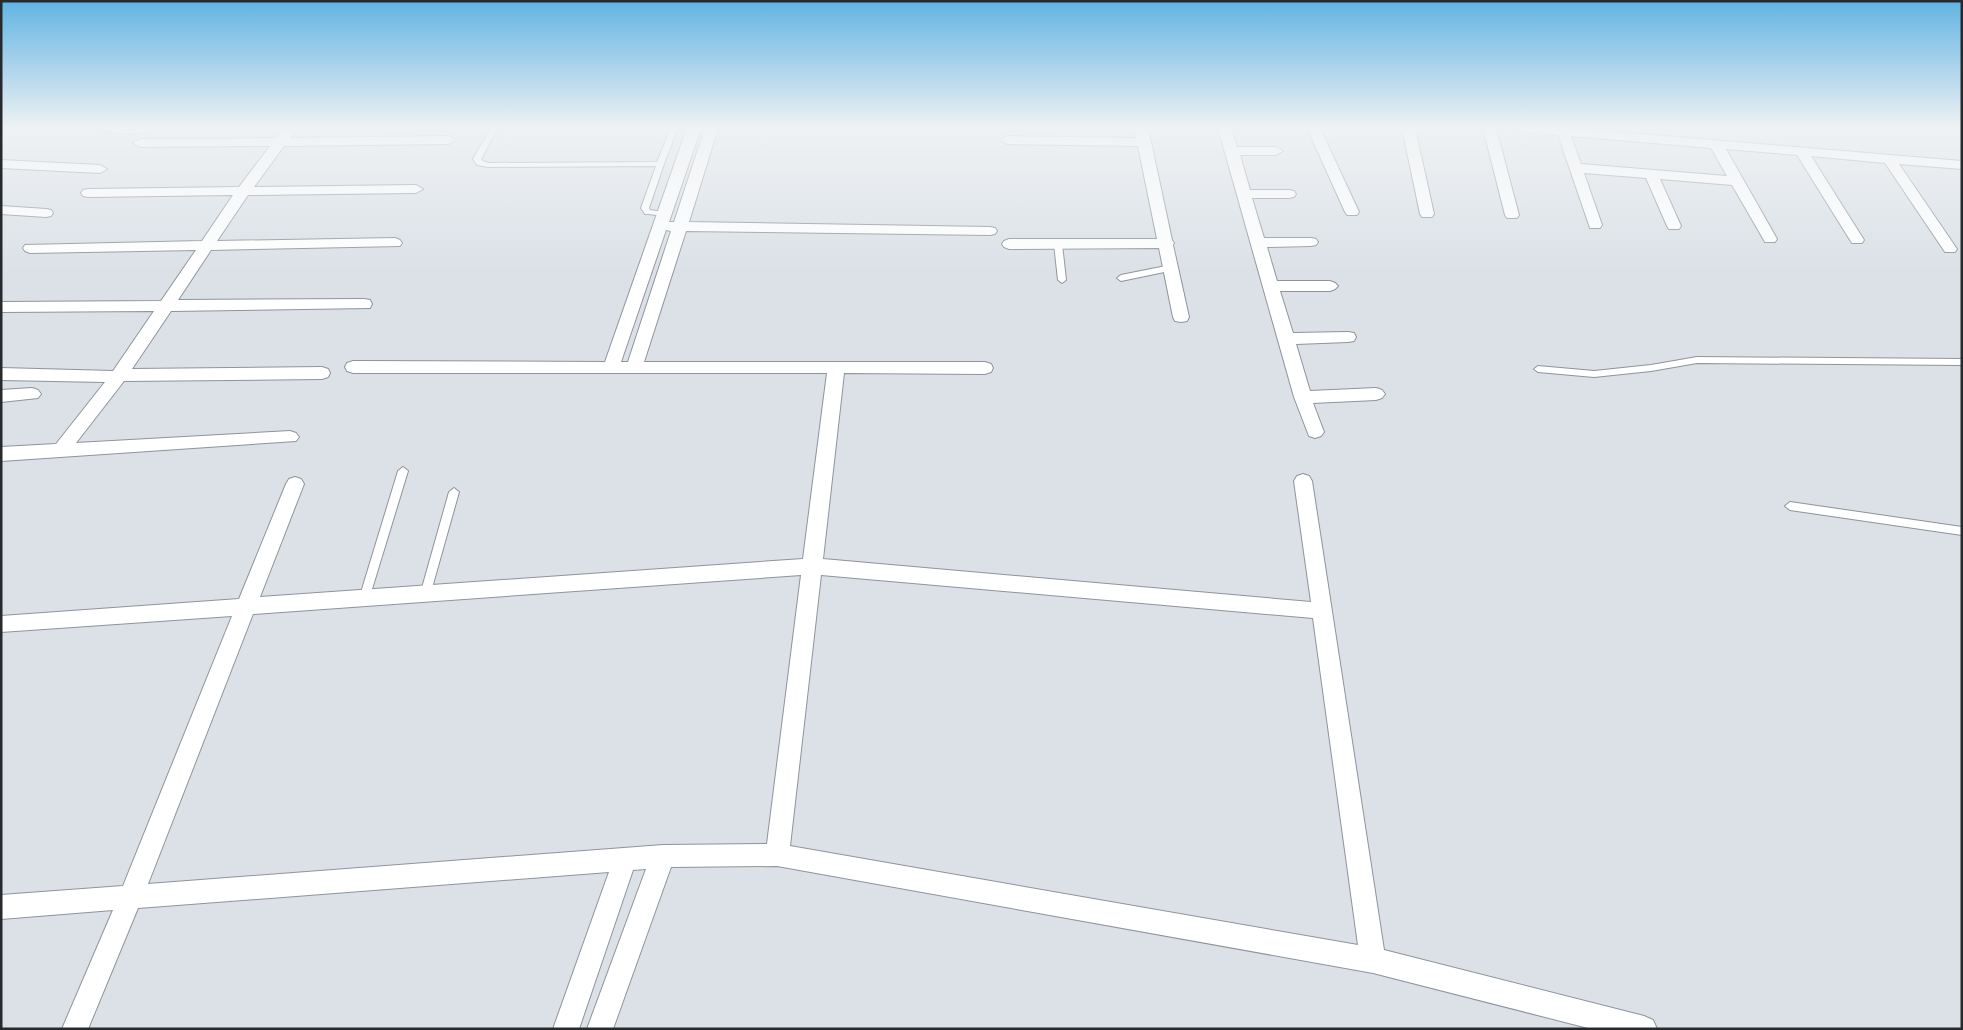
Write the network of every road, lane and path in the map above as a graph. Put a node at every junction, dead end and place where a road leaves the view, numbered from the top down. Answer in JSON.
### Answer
{"nodes":[{"id":1,"x":254,"y":176,"type":"edge"},
{"id":2,"x":656,"y":176,"type":"edge"},
{"id":3,"x":677,"y":176,"type":"edge"},
{"id":4,"x":696,"y":176,"type":"edge"},
{"id":5,"x":1151,"y":176,"type":"edge"},
{"id":6,"x":1239,"y":176,"type":"edge"},
{"id":7,"x":1335,"y":176,"type":"edge"},
{"id":8,"x":1419,"y":176,"type":"edge"},
{"id":9,"x":1502,"y":176,"type":"edge"},
{"id":10,"x":1578,"y":176,"type":"edge"},
{"id":11,"x":1652,"y":176,"type":"edge"},
{"id":12,"x":1677,"y":176,"type":"edge"},
{"id":13,"x":1735,"y":176,"type":"edge"},
{"id":14,"x":1817,"y":176,"type":"edge"},
{"id":15,"x":1901,"y":176,"type":"edge"},
{"id":16,"x":1738,"y":181,"type":"junction"},
{"id":17,"x":416,"y":189,"type":"dead end"},
{"id":18,"x":244,"y":190,"type":"junction"},
{"id":19,"x":88,"y":193,"type":"dead end"},
{"id":20,"x":1244,"y":194,"type":"junction"},
{"id":21,"x":1290,"y":194,"type":"dead end"},
{"id":22,"x":1,"y":210,"type":"edge"},
{"id":23,"x":1352,"y":212,"type":"dead end"},
{"id":24,"x":46,"y":213,"type":"dead end"},
{"id":25,"x":1427,"y":214,"type":"dead end"},
{"id":26,"x":1512,"y":215,"type":"dead end"},
{"id":27,"x":662,"y":220,"type":"junction"},
{"id":28,"x":1594,"y":225,"type":"dead end"},
{"id":29,"x":1674,"y":226,"type":"dead end"},
{"id":30,"x":680,"y":227,"type":"junction"},
{"id":31,"x":990,"y":231,"type":"dead end"},
{"id":32,"x":1770,"y":239,"type":"dead end"},
{"id":33,"x":1857,"y":240,"type":"dead end"},
{"id":34,"x":1311,"y":242,"type":"dead end"},
{"id":35,"x":395,"y":243,"type":"dead end"},
{"id":36,"x":1166,"y":243,"type":"junction"},
{"id":37,"x":1258,"y":243,"type":"junction"},
{"id":38,"x":1009,"y":244,"type":"dead end"},
{"id":39,"x":1058,"y":244,"type":"junction"},
{"id":40,"x":208,"y":245,"type":"junction"},
{"id":41,"x":30,"y":248,"type":"dead end"},
{"id":42,"x":1950,"y":249,"type":"dead end"},
{"id":43,"x":1171,"y":268,"type":"junction"},
{"id":44,"x":1121,"y":278,"type":"dead end"},
{"id":45,"x":1062,"y":280,"type":"dead end"},
{"id":46,"x":1270,"y":286,"type":"junction"},
{"id":47,"x":1330,"y":286,"type":"dead end"},
{"id":48,"x":364,"y":304,"type":"dead end"},
{"id":49,"x":165,"y":306,"type":"junction"},
{"id":50,"x":1,"y":307,"type":"edge"},
{"id":51,"x":1181,"y":317,"type":"dead end"},
{"id":52,"x":1348,"y":337,"type":"dead end"},
{"id":53,"x":1286,"y":339,"type":"junction"},
{"id":54,"x":1962,"y":362,"type":"edge"},
{"id":55,"x":353,"y":367,"type":"dead end"},
{"id":56,"x":612,"y":367,"type":"junction"},
{"id":57,"x":634,"y":368,"type":"junction"},
{"id":58,"x":985,"y":368,"type":"dead end"},
{"id":59,"x":1538,"y":368,"type":"dead end"},
{"id":60,"x":836,"y":369,"type":"junction"},
{"id":61,"x":322,"y":373,"type":"dead end"},
{"id":62,"x":1,"y":374,"type":"edge"},
{"id":63,"x":119,"y":376,"type":"junction"},
{"id":64,"x":32,"y":394,"type":"dead end"},
{"id":65,"x":1376,"y":394,"type":"dead end"},
{"id":66,"x":1,"y":396,"type":"edge"},
{"id":67,"x":1303,"y":397,"type":"junction"},
{"id":68,"x":1315,"y":432,"type":"dead end"},
{"id":69,"x":290,"y":437,"type":"dead end"},
{"id":70,"x":61,"y":450,"type":"junction"},
{"id":71,"x":1,"y":454,"type":"edge"},
{"id":72,"x":403,"y":471,"type":"dead end"},
{"id":73,"x":1303,"y":481,"type":"dead end"},
{"id":74,"x":295,"y":484,"type":"dead end"},
{"id":75,"x":454,"y":492,"type":"dead end"},
{"id":76,"x":1790,"y":506,"type":"dead end"},
{"id":77,"x":1962,"y":531,"type":"edge"},
{"id":78,"x":812,"y":566,"type":"junction"},
{"id":79,"x":425,"y":594,"type":"junction"},
{"id":80,"x":364,"y":599,"type":"junction"},
{"id":81,"x":246,"y":608,"type":"junction"},
{"id":82,"x":1322,"y":611,"type":"junction"},
{"id":83,"x":1,"y":624,"type":"edge"},
{"id":84,"x":777,"y":855,"type":"junction"},
{"id":85,"x":663,"y":856,"type":"junction"},
{"id":86,"x":625,"y":859,"type":"junction"},
{"id":87,"x":131,"y":896,"type":"junction"},
{"id":88,"x":1,"y":906,"type":"edge"},
{"id":89,"x":1373,"y":960,"type":"junction"},
{"id":90,"x":75,"y":1029,"type":"edge"},
{"id":91,"x":566,"y":1029,"type":"edge"},
{"id":92,"x":600,"y":1029,"type":"edge"},
{"id":93,"x":1644,"y":1029,"type":"edge"}],
"edges":[{"from":1,"to":18,"type":"street"},
{"from":2,"to":27,"type":"lane"},
{"from":3,"to":27,"type":"street"},
{"from":4,"to":30,"type":"street"},
{"from":5,"to":36,"type":"street"},
{"from":6,"to":20,"type":"street"},
{"from":7,"to":23,"type":"street"},
{"from":8,"to":25,"type":"street"},
{"from":9,"to":26,"type":"street"},
{"from":10,"to":28,"type":"street"},
{"from":11,"to":29,"type":"street"},
{"from":12,"to":16,"type":"street"},
{"from":13,"to":16,"type":"street"},
{"from":14,"to":33,"type":"street"},
{"from":15,"to":42,"type":"street"},
{"from":16,"to":32,"type":"street"},
{"from":17,"to":18,"type":"street"},
{"from":18,"to":19,"type":"street"},
{"from":18,"to":40,"type":"street"},
{"from":20,"to":21,"type":"street"},
{"from":20,"to":37,"type":"street"},
{"from":22,"to":24,"type":"street"},
{"from":27,"to":30,"type":"street"},
{"from":27,"to":56,"type":"street"},
{"from":30,"to":31,"type":"street"},
{"from":30,"to":57,"type":"street"},
{"from":34,"to":37,"type":"street"},
{"from":35,"to":40,"type":"street"},
{"from":36,"to":39,"type":"street"},
{"from":36,"to":43,"type":"street"},
{"from":37,"to":46,"type":"street"},
{"from":38,"to":39,"type":"street"},
{"from":39,"to":45,"type":"lane"},
{"from":40,"to":41,"type":"street"},
{"from":40,"to":49,"type":"street"},
{"from":43,"to":44,"type":"lane"},
{"from":43,"to":51,"type":"street"},
{"from":46,"to":47,"type":"street"},
{"from":46,"to":53,"type":"street"},
{"from":48,"to":49,"type":"street"},
{"from":49,"to":50,"type":"street"},
{"from":49,"to":63,"type":"street"},
{"from":52,"to":53,"type":"street"},
{"from":53,"to":67,"type":"street"},
{"from":54,"to":59,"type":"lane"},
{"from":55,"to":56,"type":"street"},
{"from":56,"to":57,"type":"street"},
{"from":57,"to":60,"type":"street"},
{"from":58,"to":60,"type":"street"},
{"from":60,"to":78,"type":"street"},
{"from":61,"to":63,"type":"street"},
{"from":62,"to":63,"type":"street"},
{"from":63,"to":70,"type":"street"},
{"from":64,"to":66,"type":"street"},
{"from":65,"to":67,"type":"street"},
{"from":67,"to":68,"type":"street"},
{"from":69,"to":70,"type":"street"},
{"from":70,"to":71,"type":"street"},
{"from":72,"to":80,"type":"lane"},
{"from":73,"to":82,"type":"street"},
{"from":74,"to":81,"type":"street"},
{"from":75,"to":79,"type":"lane"},
{"from":76,"to":77,"type":"lane"},
{"from":78,"to":79,"type":"street"},
{"from":78,"to":82,"type":"street"},
{"from":78,"to":84,"type":"street"},
{"from":79,"to":80,"type":"street"},
{"from":80,"to":81,"type":"street"},
{"from":81,"to":83,"type":"street"},
{"from":81,"to":87,"type":"street"},
{"from":82,"to":89,"type":"street"},
{"from":84,"to":85,"type":"street"},
{"from":84,"to":89,"type":"street"},
{"from":85,"to":86,"type":"street"},
{"from":85,"to":92,"type":"street"},
{"from":86,"to":87,"type":"street"},
{"from":86,"to":91,"type":"street"},
{"from":87,"to":88,"type":"street"},
{"from":87,"to":90,"type":"street"},
{"from":89,"to":93,"type":"street"}]}
